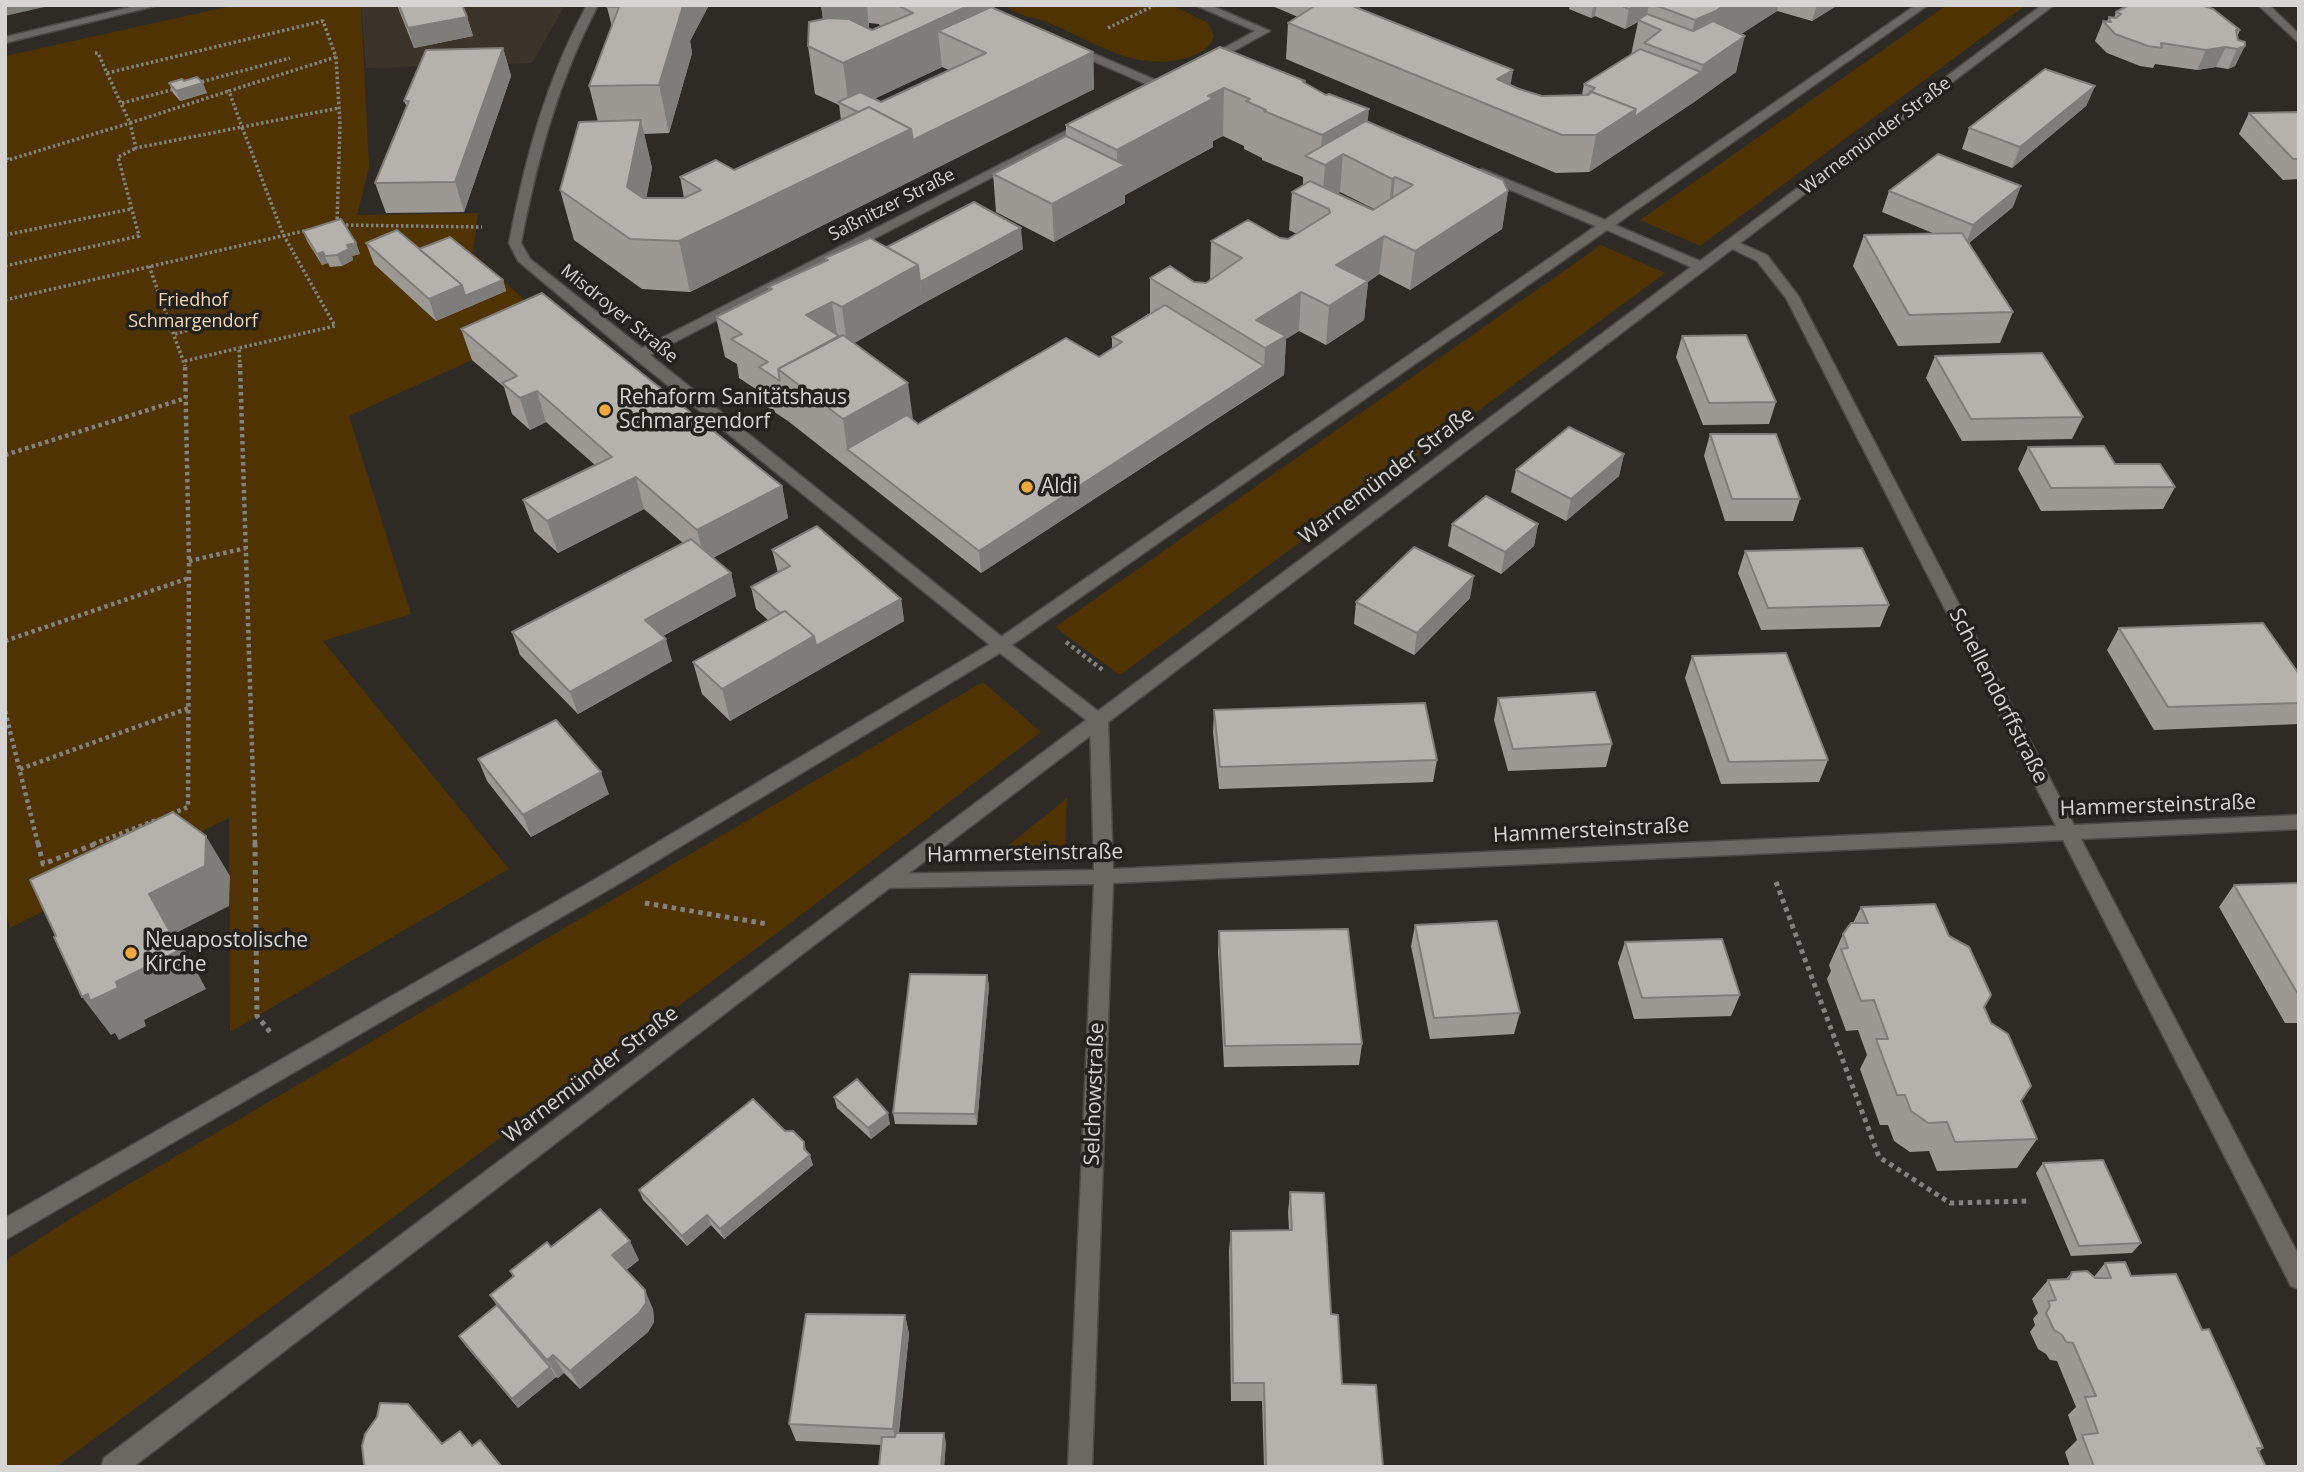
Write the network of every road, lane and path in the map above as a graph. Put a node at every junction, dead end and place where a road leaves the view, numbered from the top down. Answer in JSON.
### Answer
{"nodes":[{"id":1,"x":153,"y":5,"type":"edge"},
{"id":2,"x":593,"y":5,"type":"edge"},
{"id":3,"x":1155,"y":5,"type":"edge"},
{"id":4,"x":1200,"y":5,"type":"edge"},
{"id":5,"x":1923,"y":5,"type":"edge"},
{"id":6,"x":2049,"y":5,"type":"edge"},
{"id":7,"x":2263,"y":5,"type":"edge"},
{"id":8,"x":1104,"y":29,"type":"dead end"},
{"id":9,"x":5,"y":40,"type":"edge"},
{"id":10,"x":2299,"y":40,"type":"edge"},
{"id":11,"x":1058,"y":42,"type":"edge"},
{"id":12,"x":84,"y":56,"type":"dead end"},
{"id":13,"x":336,"y":57,"type":"junction"},
{"id":14,"x":290,"y":58,"type":"dead end"},
{"id":15,"x":1213,"y":58,"type":"junction"},
{"id":16,"x":1226,"y":63,"type":"edge"},
{"id":17,"x":107,"y":73,"type":"junction"},
{"id":18,"x":1161,"y":87,"type":"junction"},
{"id":19,"x":229,"y":91,"type":"junction"},
{"id":20,"x":1140,"y":97,"type":"edge"},
{"id":21,"x":122,"y":103,"type":"junction"},
{"id":22,"x":339,"y":108,"type":"junction"},
{"id":23,"x":1104,"y":116,"type":"edge"},
{"id":24,"x":130,"y":122,"type":"junction"},
{"id":25,"x":242,"y":127,"type":"junction"},
{"id":26,"x":136,"y":148,"type":"junction"},
{"id":27,"x":5,"y":153,"type":"edge"},
{"id":28,"x":7,"y":160,"type":"edge"},
{"id":29,"x":1470,"y":167,"type":"edge"},
{"id":30,"x":131,"y":209,"type":"junction"},
{"id":31,"x":1605,"y":225,"type":"junction"},
{"id":32,"x":489,"y":227,"type":"dead end"},
{"id":33,"x":310,"y":230,"type":"edge"},
{"id":34,"x":283,"y":234,"type":"junction"},
{"id":35,"x":5,"y":235,"type":"edge"},
{"id":36,"x":1733,"y":244,"type":"junction"},
{"id":37,"x":149,"y":266,"type":"junction"},
{"id":38,"x":5,"y":267,"type":"edge"},
{"id":39,"x":1702,"y":267,"type":"junction"},
{"id":40,"x":5,"y":300,"type":"edge"},
{"id":41,"x":227,"y":318,"type":"dead end"},
{"id":42,"x":175,"y":334,"type":"junction"},
{"id":43,"x":239,"y":348,"type":"junction"},
{"id":44,"x":639,"y":355,"type":"junction"},
{"id":45,"x":185,"y":361,"type":"junction"},
{"id":46,"x":186,"y":398,"type":"junction"},
{"id":47,"x":5,"y":455,"type":"edge"},
{"id":48,"x":246,"y":548,"type":"junction"},
{"id":49,"x":189,"y":561,"type":"junction"},
{"id":50,"x":189,"y":578,"type":"junction"},
{"id":51,"x":5,"y":641,"type":"edge"},
{"id":52,"x":1065,"y":641,"type":"dead end"},
{"id":53,"x":1001,"y":645,"type":"junction"},
{"id":54,"x":1105,"y":672,"type":"dead end"},
{"id":55,"x":189,"y":708,"type":"junction"},
{"id":56,"x":5,"y":711,"type":"edge"},
{"id":57,"x":1100,"y":721,"type":"junction"},
{"id":58,"x":20,"y":769,"type":"junction"},
{"id":59,"x":2299,"y":822,"type":"edge"},
{"id":60,"x":2068,"y":832,"type":"junction"},
{"id":61,"x":1104,"y":876,"type":"junction"},
{"id":62,"x":613,"y":878,"type":"junction"},
{"id":63,"x":1775,"y":878,"type":"dead end"},
{"id":64,"x":886,"y":881,"type":"junction"},
{"id":65,"x":802,"y":943,"type":"junction"},
{"id":66,"x":270,"y":1032,"type":"dead end"},
{"id":67,"x":2029,"y":1201,"type":"dead end"},
{"id":68,"x":5,"y":1230,"type":"edge"},
{"id":69,"x":2299,"y":1279,"type":"edge"},
{"id":70,"x":113,"y":1467,"type":"edge"},
{"id":71,"x":1080,"y":1467,"type":"edge"}],
"edges":[{"from":1,"to":9,"type":"street"},
{"from":2,"to":44,"type":"street","name":"Misdroyer Straße"},
{"from":3,"to":8,"type":"path"},
{"from":4,"to":15,"type":"street"},
{"from":5,"to":31,"type":"street"},
{"from":6,"to":36,"type":"street","name":"Warnemünder Straße"},
{"from":7,"to":10,"type":"street"},
{"from":11,"to":18,"type":"street"},
{"from":12,"to":17,"type":"path"},
{"from":13,"to":17,"type":"path"},
{"from":13,"to":19,"type":"path"},
{"from":13,"to":22,"type":"path"},
{"from":14,"to":21,"type":"path"},
{"from":15,"to":16,"type":"street"},
{"from":15,"to":18,"type":"street"},
{"from":17,"to":21,"type":"path"},
{"from":18,"to":20,"type":"street"},
{"from":19,"to":24,"type":"path"},
{"from":19,"to":25,"type":"path"},
{"from":21,"to":24,"type":"path"},
{"from":22,"to":25,"type":"path"},
{"from":22,"to":32,"type":"path"},
{"from":23,"to":44,"type":"street","name":"Saßnitzer Straße"},
{"from":24,"to":26,"type":"path"},
{"from":24,"to":28,"type":"path"},
{"from":25,"to":26,"type":"path"},
{"from":25,"to":34,"type":"path"},
{"from":26,"to":30,"type":"path"},
{"from":27,"to":28,"type":"path"},
{"from":29,"to":31,"type":"street"},
{"from":30,"to":35,"type":"path"},
{"from":30,"to":38,"type":"path"},
{"from":31,"to":39,"type":"street"},
{"from":31,"to":53,"type":"street"},
{"from":33,"to":34,"type":"path"},
{"from":34,"to":37,"type":"path"},
{"from":34,"to":43,"type":"path"},
{"from":36,"to":39,"type":"street","name":"Warnemünder Straße"},
{"from":36,"to":60,"type":"street","name":"Schellendorffstraße"},
{"from":37,"to":40,"type":"path"},
{"from":37,"to":42,"type":"path"},
{"from":39,"to":57,"type":"street","name":"Warnemünder Straße"},
{"from":41,"to":42,"type":"path"},
{"from":42,"to":45,"type":"path"},
{"from":43,"to":45,"type":"path"},
{"from":43,"to":48,"type":"path"},
{"from":44,"to":53,"type":"street","name":"Misdroyer Straße"},
{"from":45,"to":46,"type":"path"},
{"from":46,"to":47,"type":"path"},
{"from":46,"to":49,"type":"path"},
{"from":48,"to":49,"type":"path"},
{"from":48,"to":66,"type":"path"},
{"from":49,"to":50,"type":"path"},
{"from":50,"to":51,"type":"path"},
{"from":50,"to":55,"type":"path"},
{"from":52,"to":54,"type":"path"},
{"from":53,"to":57,"type":"street"},
{"from":53,"to":62,"type":"street"},
{"from":55,"to":58,"type":"path"},
{"from":55,"to":58,"type":"path"},
{"from":56,"to":58,"type":"path"},
{"from":57,"to":61,"type":"street","name":"Selchowstraße"},
{"from":57,"to":64,"type":"street","name":"Warnemünder Straße"},
{"from":59,"to":60,"type":"street","name":"Hammersteinstraße"},
{"from":60,"to":61,"type":"street","name":"Hammersteinstraße"},
{"from":60,"to":69,"type":"street","name":"Schellendorffstraße"},
{"from":61,"to":64,"type":"street","name":"Hammersteinstraße"},
{"from":61,"to":71,"type":"street","name":"Selchowstraße"},
{"from":62,"to":65,"type":"path"},
{"from":62,"to":68,"type":"street"},
{"from":63,"to":67,"type":"path"},
{"from":64,"to":65,"type":"street","name":"Warnemünder Straße"},
{"from":65,"to":70,"type":"street","name":"Warnemünder Straße"}]}
